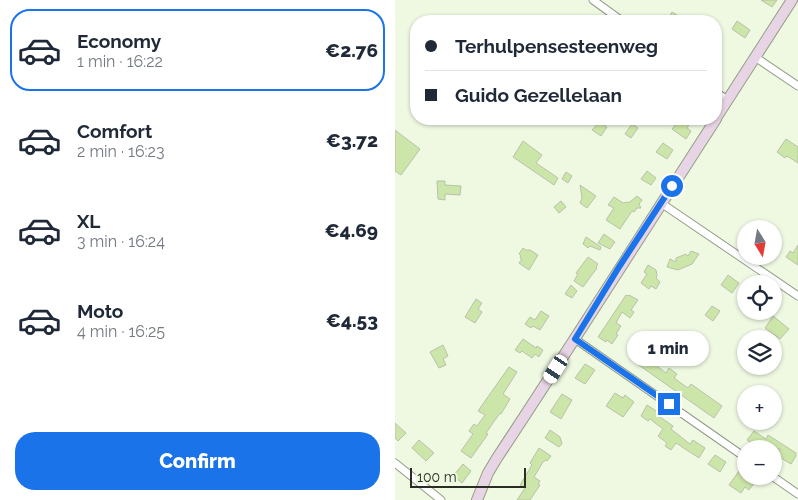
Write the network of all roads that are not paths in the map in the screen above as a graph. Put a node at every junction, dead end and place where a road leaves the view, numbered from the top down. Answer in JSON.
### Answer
{"nodes":[{"id":1,"x":593,"y":0,"type":"edge"},
{"id":2,"x":792,"y":0,"type":"edge"},
{"id":3,"x":614,"y":15,"type":"edge"},
{"id":4,"x":755,"y":57,"type":"junction"},
{"id":5,"x":798,"y":86,"type":"edge"},
{"id":6,"x":722,"y":96,"type":"edge"},
{"id":7,"x":727,"y":100,"type":"junction"},
{"id":8,"x":722,"y":108,"type":"edge"},
{"id":9,"x":711,"y":125,"type":"edge"},
{"id":10,"x":661,"y":203,"type":"junction"},
{"id":11,"x":798,"y":296,"type":"edge"},
{"id":12,"x":575,"y":339,"type":"junction"},
{"id":13,"x":737,"y":452,"type":"edge"},
{"id":14,"x":395,"y":463,"type":"edge"},
{"id":15,"x":782,"y":483,"type":"edge"},
{"id":16,"x":798,"y":494,"type":"edge"},
{"id":17,"x":441,"y":500,"type":"edge"},
{"id":18,"x":477,"y":500,"type":"edge"}],
"edges":[{"from":1,"to":3,"type":"street"},
{"from":2,"to":4,"type":"main road"},
{"from":4,"to":5,"type":"street"},
{"from":4,"to":7,"type":"main road"},
{"from":6,"to":7,"type":"street"},
{"from":7,"to":8,"type":"main road"},
{"from":9,"to":10,"type":"main road"},
{"from":10,"to":11,"type":"street"},
{"from":10,"to":12,"type":"main road"},
{"from":12,"to":13,"type":"street"},
{"from":12,"to":18,"type":"main road"},
{"from":14,"to":17,"type":"street"},
{"from":15,"to":16,"type":"street"}]}
